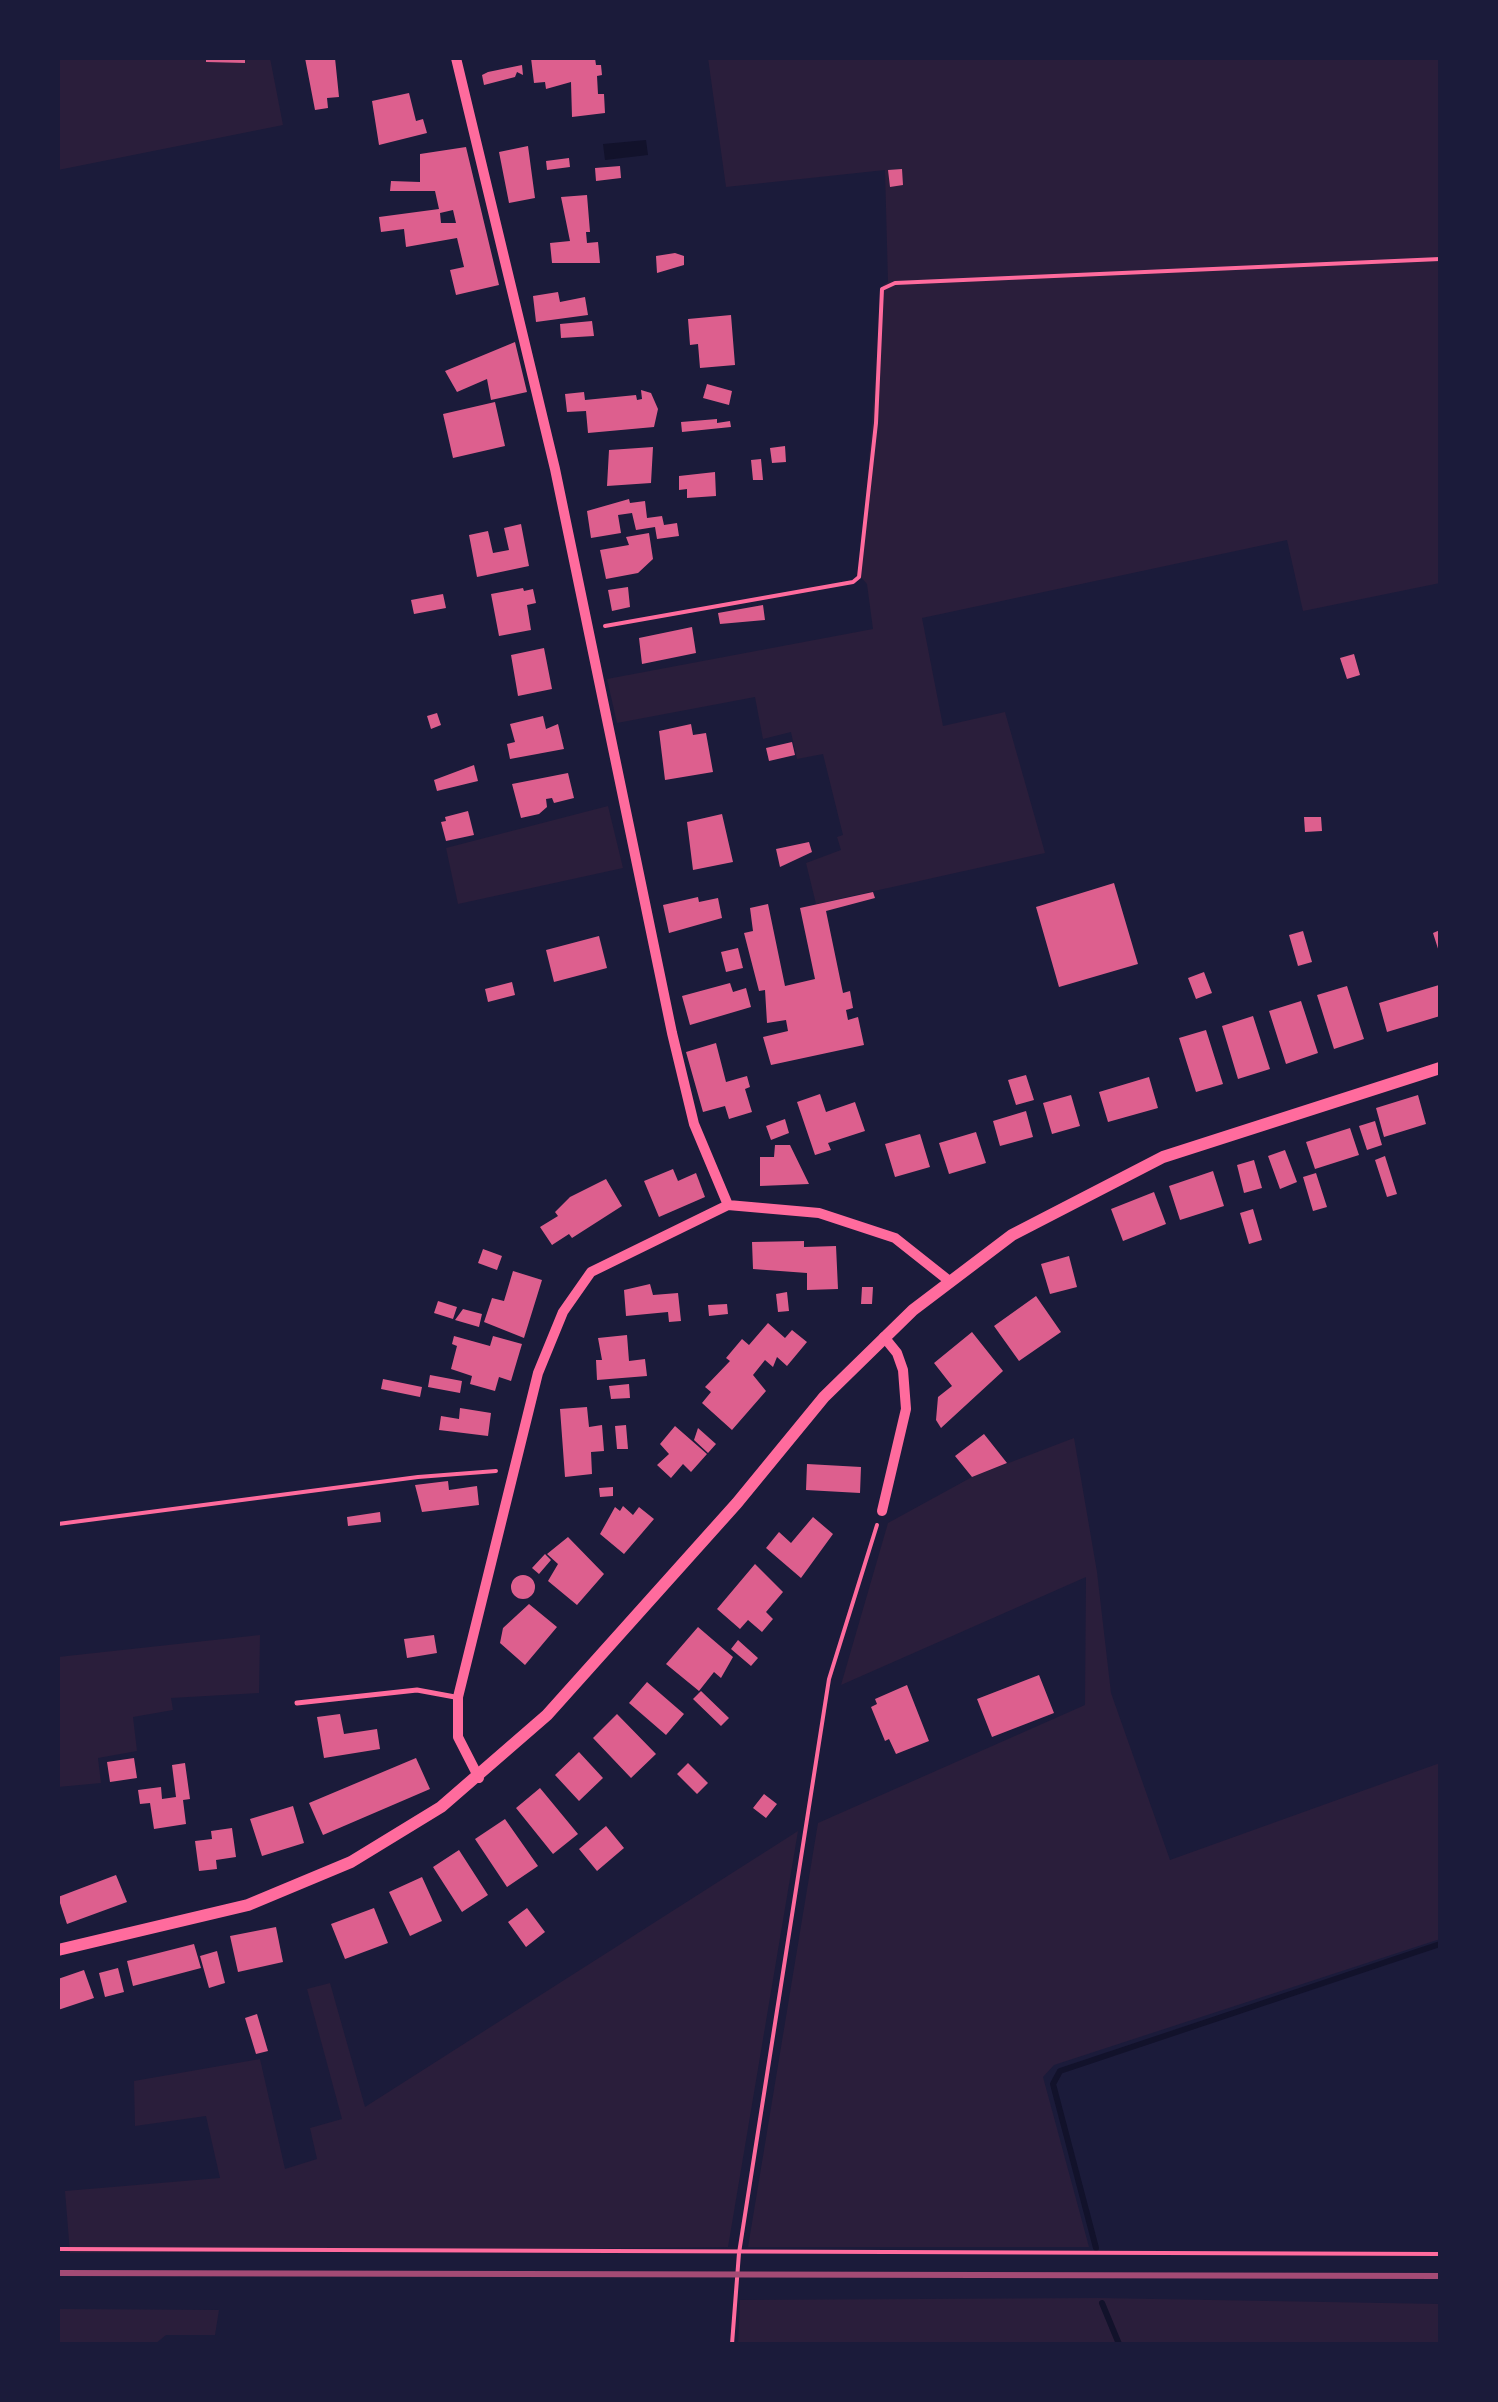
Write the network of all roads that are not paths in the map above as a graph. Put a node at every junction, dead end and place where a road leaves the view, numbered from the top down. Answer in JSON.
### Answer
{"nodes":[{"id":1,"x":456,"y":58,"type":"edge"},
{"id":2,"x":1440,"y":1068,"type":"edge"},
{"id":3,"x":728,"y":1205,"type":"junction"},
{"id":4,"x":948,"y":1280,"type":"junction"},
{"id":5,"x":884,"y":1337,"type":"junction"},
{"id":6,"x":882,"y":1511,"type":"road end"},
{"id":7,"x":458,"y":1697,"type":"junction"},
{"id":8,"x":298,"y":1703,"type":"dead end"},
{"id":9,"x":478,"y":1778,"type":"junction"},
{"id":10,"x":58,"y":1950,"type":"edge"}],
"edges":[{"from":1,"to":3,"type":"street"},
{"from":2,"to":4,"type":"street"},
{"from":3,"to":4,"type":"street"},
{"from":3,"to":7,"type":"street"},
{"from":4,"to":5,"type":"street"},
{"from":5,"to":6,"type":"street"},
{"from":5,"to":9,"type":"street"},
{"from":7,"to":8,"type":"lane"},
{"from":7,"to":9,"type":"street"},
{"from":9,"to":10,"type":"street"}]}
